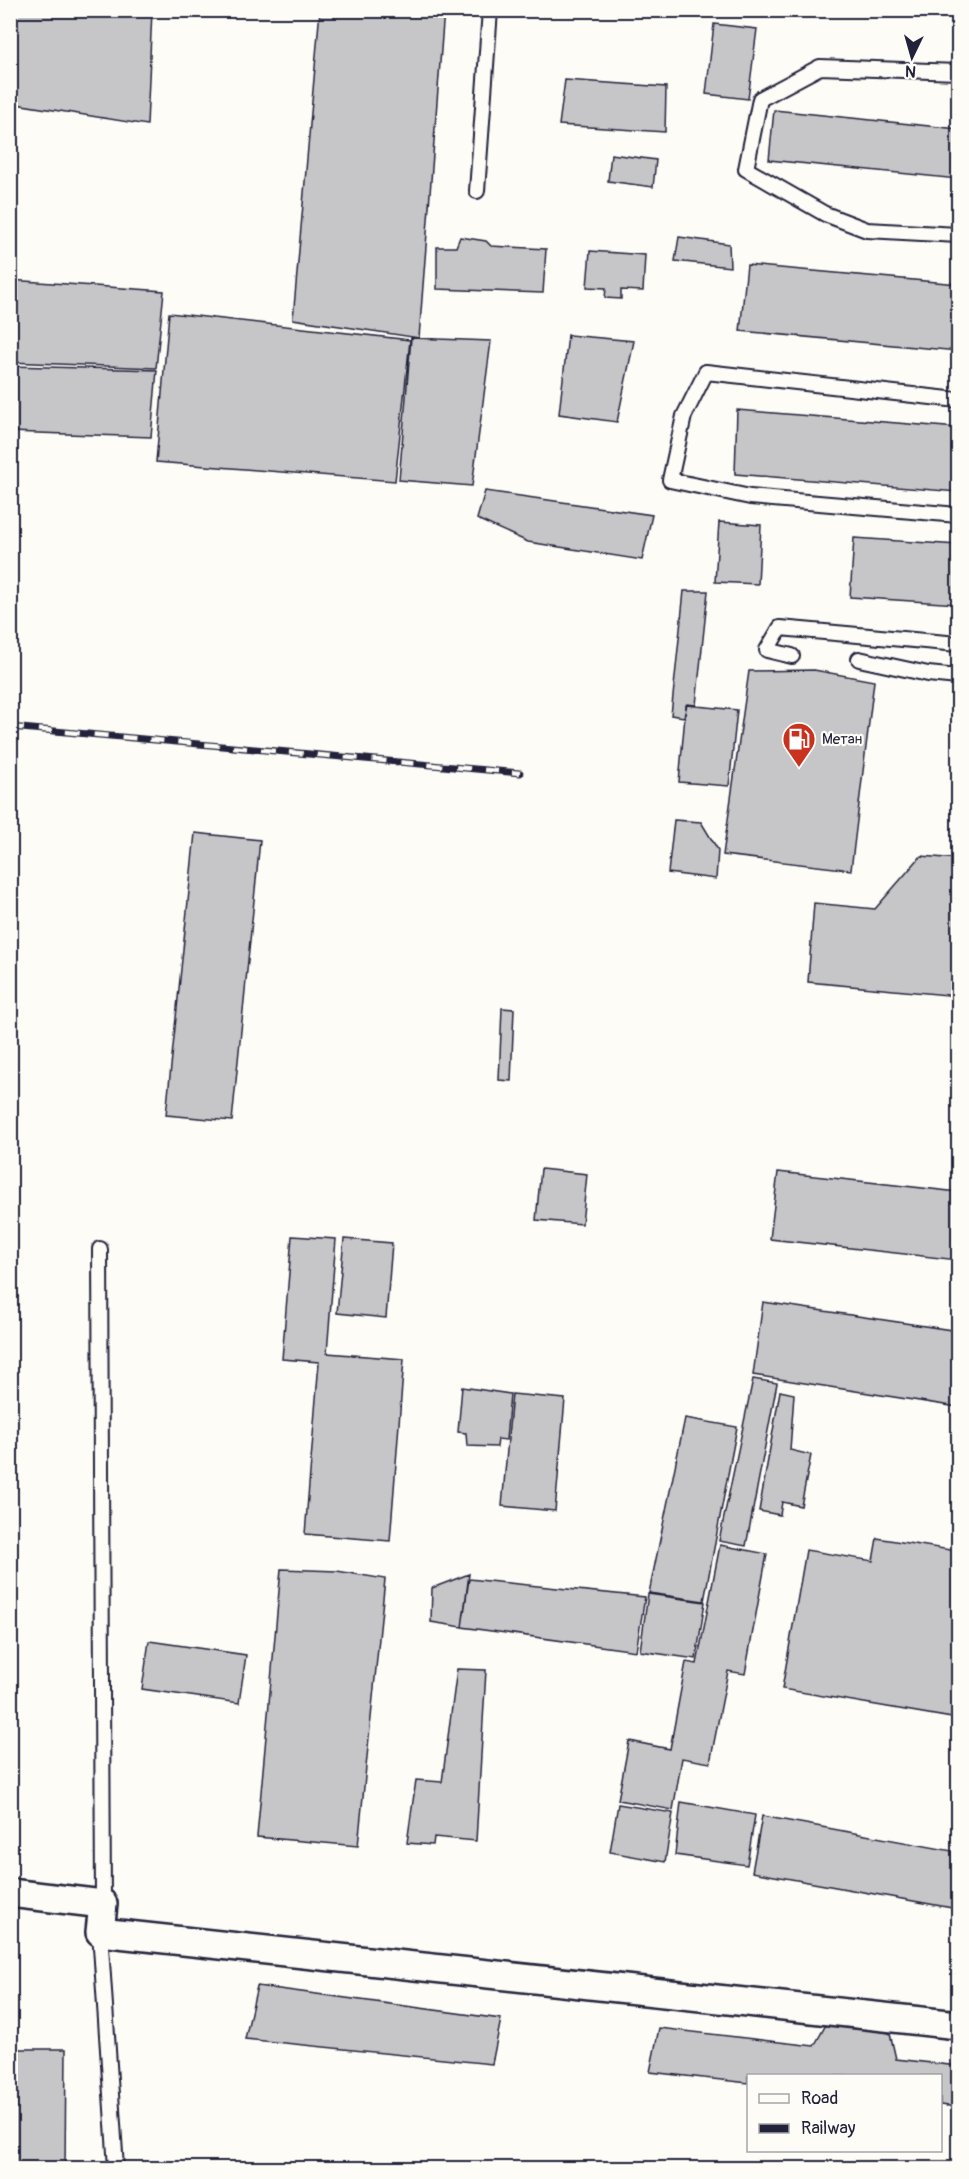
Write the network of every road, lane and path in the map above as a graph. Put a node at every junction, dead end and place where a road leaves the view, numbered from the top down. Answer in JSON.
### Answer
{"nodes":[{"id":1,"x":490,"y":10,"type":"edge"},
{"id":2,"x":958,"y":72,"type":"edge"},
{"id":3,"x":477,"y":191,"type":"dead end"},
{"id":4,"x":958,"y":235,"type":"edge"},
{"id":5,"x":958,"y":400,"type":"edge"},
{"id":6,"x":958,"y":515,"type":"edge"},
{"id":7,"x":958,"y":644,"type":"edge"},
{"id":8,"x":792,"y":656,"type":"dead end"},
{"id":9,"x":859,"y":659,"type":"dead end"},
{"id":10,"x":958,"y":677,"type":"edge"},
{"id":11,"x":100,"y":1249,"type":"dead end"},
{"id":12,"x":10,"y":1893,"type":"edge"},
{"id":13,"x":103,"y":1904,"type":"junction"},
{"id":14,"x":100,"y":1932,"type":"junction"},
{"id":15,"x":958,"y":2025,"type":"edge"},
{"id":16,"x":116,"y":2169,"type":"edge"}],
"edges":[{"from":1,"to":3,"type":"lane"},
{"from":2,"to":4,"type":"lane"},
{"from":5,"to":6,"type":"lane"},
{"from":7,"to":8,"type":"lane"},
{"from":9,"to":10,"type":"lane"},
{"from":11,"to":13,"type":"lane"},
{"from":12,"to":13,"type":"street"},
{"from":13,"to":14,"type":"street"},
{"from":14,"to":15,"type":"street"},
{"from":14,"to":16,"type":"lane"}]}
